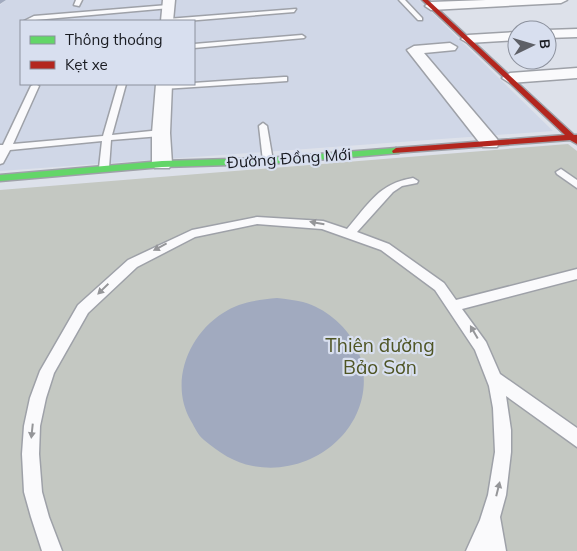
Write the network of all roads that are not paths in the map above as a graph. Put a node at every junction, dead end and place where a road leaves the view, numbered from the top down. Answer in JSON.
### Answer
{"nodes":[{"id":1,"x":403,"y":0,"type":"edge"},
{"id":2,"x":561,"y":0,"type":"edge"},
{"id":3,"x":428,"y":3,"type":"edge"},
{"id":4,"x":168,"y":4,"type":"edge"},
{"id":5,"x":294,"y":10,"type":"dead end"},
{"id":6,"x":420,"y":19,"type":"dead end"},
{"id":7,"x":29,"y":20,"type":"edge"},
{"id":8,"x":167,"y":20,"type":"edge"},
{"id":9,"x":179,"y":20,"type":"edge"},
{"id":10,"x":577,"y":33,"type":"edge"},
{"id":11,"x":557,"y":34,"type":"edge"},
{"id":12,"x":302,"y":37,"type":"dead end"},
{"id":13,"x":507,"y":37,"type":"edge"},
{"id":14,"x":468,"y":39,"type":"junction"},
{"id":15,"x":195,"y":46,"type":"edge"},
{"id":16,"x":450,"y":47,"type":"dead end"},
{"id":17,"x":577,"y":74,"type":"edge"},
{"id":18,"x":510,"y":78,"type":"junction"},
{"id":19,"x":284,"y":79,"type":"dead end"},
{"id":20,"x":195,"y":83,"type":"edge"},
{"id":21,"x":122,"y":85,"type":"edge"},
{"id":22,"x":164,"y":85,"type":"edge"},
{"id":23,"x":36,"y":86,"type":"dead end"},
{"id":24,"x":263,"y":126,"type":"dead end"},
{"id":25,"x":161,"y":133,"type":"junction"},
{"id":26,"x":108,"y":138,"type":"junction"},
{"id":27,"x":575,"y":139,"type":"edge"},
{"id":28,"x":490,"y":143,"type":"junction"},
{"id":29,"x":3,"y":147,"type":"edge"},
{"id":30,"x":0,"y":161,"type":"edge"},
{"id":31,"x":268,"y":161,"type":"junction"},
{"id":32,"x":162,"y":164,"type":"junction"},
{"id":33,"x":104,"y":168,"type":"junction"},
{"id":34,"x":561,"y":172,"type":"dead end"},
{"id":35,"x":0,"y":178,"type":"edge"},
{"id":36,"x":413,"y":181,"type":"dead end"},
{"id":37,"x":577,"y":185,"type":"edge"},
{"id":38,"x":351,"y":232,"type":"junction"},
{"id":39,"x":577,"y":274,"type":"edge"},
{"id":40,"x":456,"y":305,"type":"junction"},
{"id":41,"x":494,"y":378,"type":"junction"},
{"id":42,"x":577,"y":439,"type":"edge"},
{"id":43,"x":491,"y":517,"type":"junction"},
{"id":44,"x":52,"y":551,"type":"edge"},
{"id":45,"x":476,"y":551,"type":"edge"},
{"id":46,"x":496,"y":551,"type":"edge"}],
"edges":[{"from":1,"to":6,"type":"lane"},
{"from":2,"to":3,"type":"street"},
{"from":3,"to":14,"type":"street"},
{"from":4,"to":7,"type":"lane"},
{"from":4,"to":8,"type":"street"},
{"from":5,"to":9,"type":"lane"},
{"from":10,"to":11,"type":"street"},
{"from":12,"to":15,"type":"lane"},
{"from":13,"to":14,"type":"street"},
{"from":14,"to":18,"type":"street"},
{"from":16,"to":28,"type":"street"},
{"from":17,"to":18,"type":"street"},
{"from":18,"to":27,"type":"street"},
{"from":19,"to":20,"type":"lane"},
{"from":21,"to":26,"type":"lane"},
{"from":22,"to":25,"type":"street"},
{"from":23,"to":29,"type":"lane"},
{"from":24,"to":31,"type":"lane"},
{"from":25,"to":26,"type":"lane"},
{"from":25,"to":32,"type":"street"},
{"from":26,"to":29,"type":"lane"},
{"from":26,"to":33,"type":"lane"},
{"from":27,"to":28,"type":"street","name":"Đường Đồng Mới"},
{"from":28,"to":31,"type":"street","name":"Đường Đồng Mới"},
{"from":29,"to":30,"type":"lane"},
{"from":31,"to":32,"type":"street","name":"Đường Đồng Mới"},
{"from":32,"to":33,"type":"street","name":"Đường Đồng Mới"},
{"from":33,"to":35,"type":"street","name":"Đường Đồng Mới"},
{"from":34,"to":37,"type":"lane"},
{"from":36,"to":38,"type":"lane"},
{"from":38,"to":40,"type":"lane"},
{"from":38,"to":44,"type":"lane","one_way":true},
{"from":39,"to":40,"type":"lane"},
{"from":41,"to":40,"type":"lane","one_way":true},
{"from":41,"to":42,"type":"lane"},
{"from":43,"to":41,"type":"lane","one_way":true},
{"from":43,"to":45,"type":"lane"},
{"from":43,"to":46,"type":"lane"}]}
